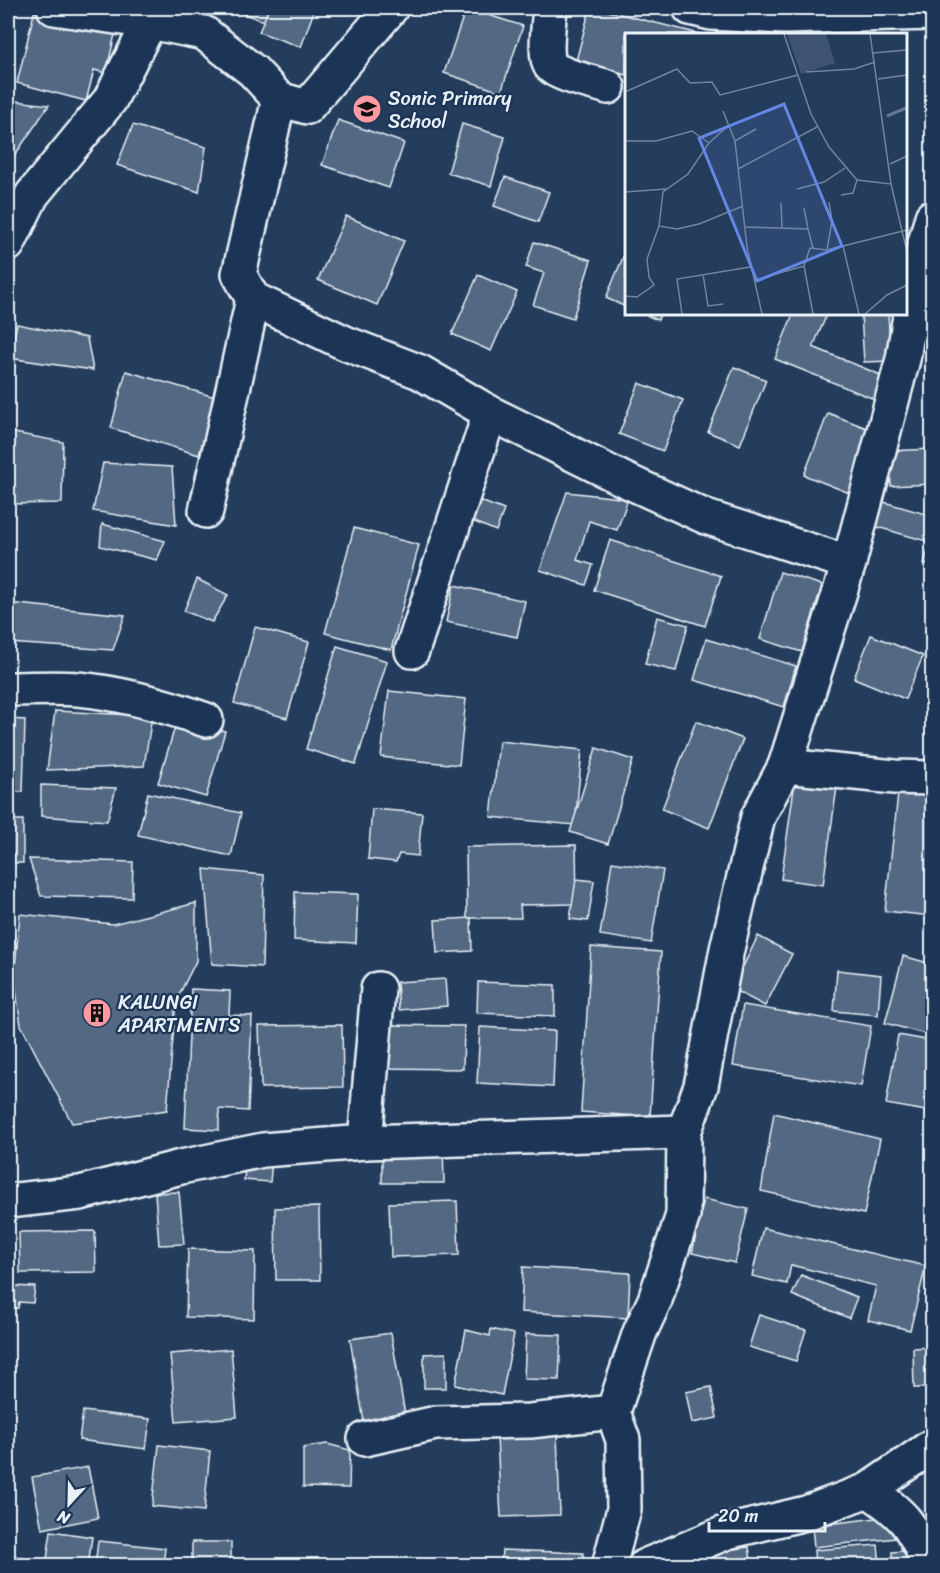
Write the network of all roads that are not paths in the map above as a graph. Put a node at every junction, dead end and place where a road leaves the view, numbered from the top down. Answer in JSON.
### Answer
{"nodes":[{"id":1,"x":54,"y":8,"type":"edge"},
{"id":2,"x":391,"y":8,"type":"edge"},
{"id":3,"x":550,"y":8,"type":"edge"},
{"id":4,"x":690,"y":8,"type":"edge"},
{"id":5,"x":933,"y":14,"type":"edge"},
{"id":6,"x":150,"y":22,"type":"junction"},
{"id":7,"x":608,"y":87,"type":"dead end"},
{"id":8,"x":279,"y":99,"type":"junction"},
{"id":9,"x":933,"y":217,"type":"edge"},
{"id":10,"x":8,"y":244,"type":"edge"},
{"id":11,"x":253,"y":299,"type":"junction"},
{"id":12,"x":490,"y":413,"type":"junction"},
{"id":13,"x":206,"y":511,"type":"dead end"},
{"id":14,"x":849,"y":563,"type":"junction"},
{"id":15,"x":412,"y":651,"type":"dead end"},
{"id":16,"x":8,"y":689,"type":"edge"},
{"id":17,"x":206,"y":720,"type":"dead end"},
{"id":18,"x":785,"y":766,"type":"junction"},
{"id":19,"x":933,"y":778,"type":"edge"},
{"id":20,"x":378,"y":989,"type":"dead end"},
{"id":21,"x":684,"y":1132,"type":"junction"},
{"id":22,"x":365,"y":1142,"type":"junction"},
{"id":23,"x":8,"y":1200,"type":"edge"},
{"id":24,"x":613,"y":1412,"type":"junction"},
{"id":25,"x":365,"y":1439,"type":"dead end"},
{"id":26,"x":933,"y":1446,"type":"edge"},
{"id":27,"x":868,"y":1490,"type":"junction"},
{"id":28,"x":609,"y":1566,"type":"edge"},
{"id":29,"x":645,"y":1566,"type":"edge"},
{"id":30,"x":930,"y":1566,"type":"edge"}],
"edges":[{"from":1,"to":6,"type":"street"},
{"from":2,"to":8,"type":"street"},
{"from":3,"to":7,"type":"street"},
{"from":4,"to":5,"type":"street"},
{"from":6,"to":8,"type":"street"},
{"from":6,"to":10,"type":"street"},
{"from":8,"to":11,"type":"street"},
{"from":9,"to":14,"type":"street"},
{"from":11,"to":12,"type":"street"},
{"from":11,"to":13,"type":"street"},
{"from":12,"to":14,"type":"street"},
{"from":12,"to":15,"type":"street"},
{"from":14,"to":18,"type":"street"},
{"from":16,"to":17,"type":"street"},
{"from":18,"to":19,"type":"street"},
{"from":18,"to":21,"type":"street"},
{"from":20,"to":22,"type":"street"},
{"from":21,"to":22,"type":"street"},
{"from":21,"to":24,"type":"street"},
{"from":22,"to":23,"type":"street"},
{"from":24,"to":25,"type":"street"},
{"from":24,"to":28,"type":"street"},
{"from":26,"to":27,"type":"street"},
{"from":27,"to":29,"type":"street"},
{"from":27,"to":30,"type":"street"}]}
